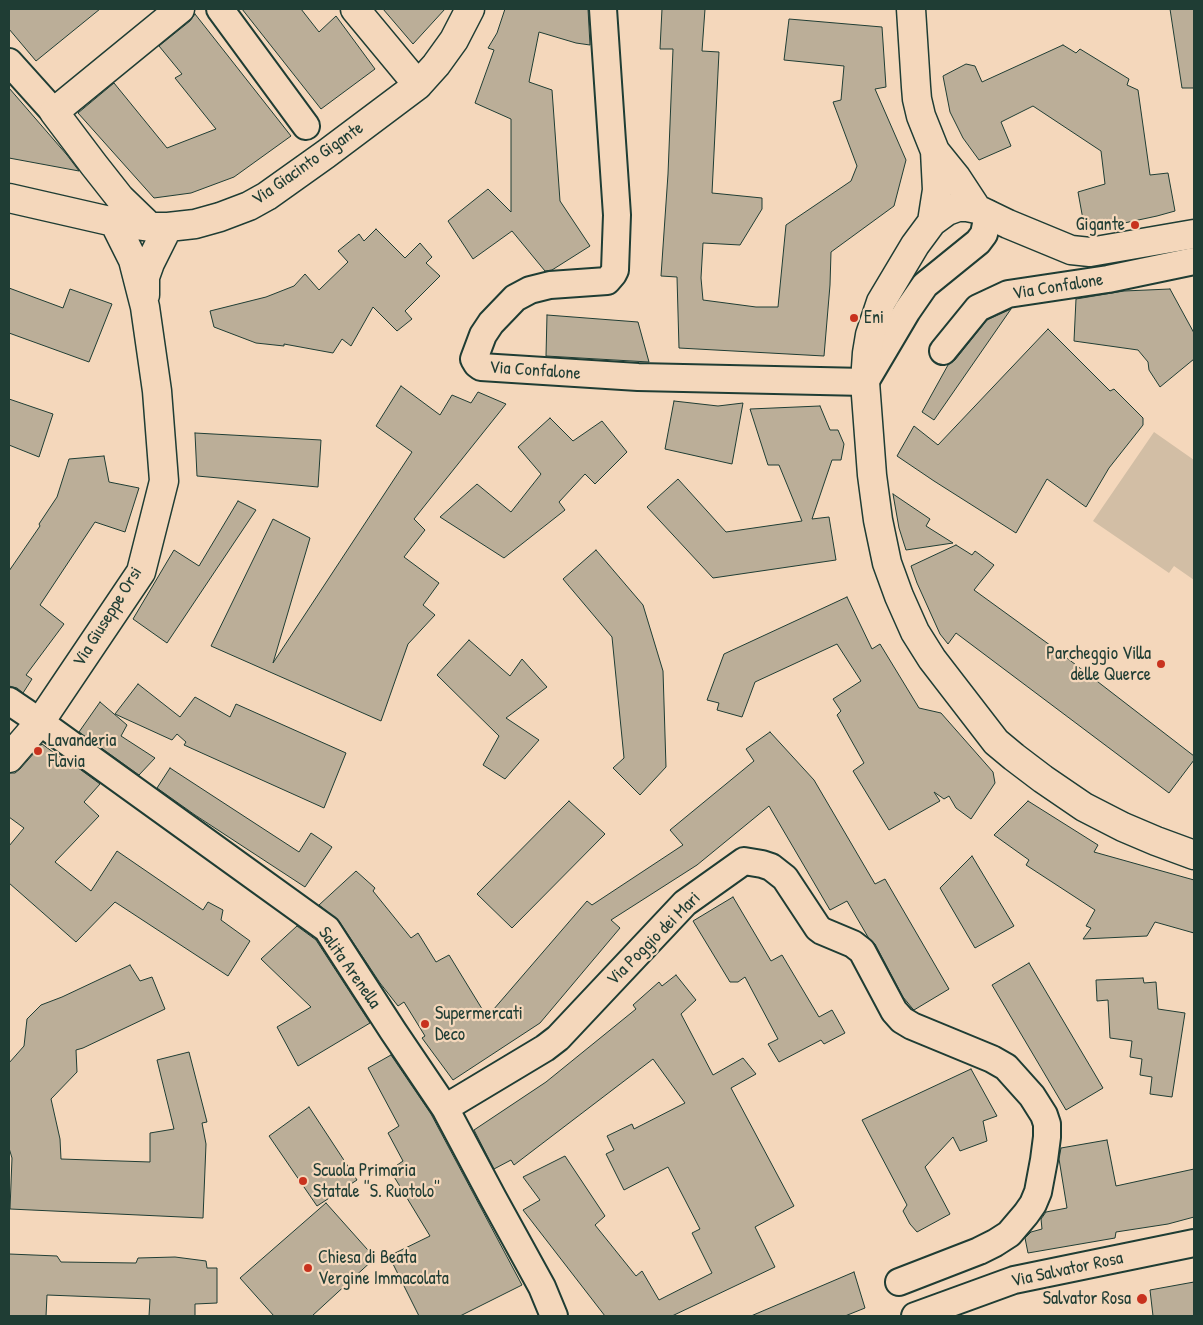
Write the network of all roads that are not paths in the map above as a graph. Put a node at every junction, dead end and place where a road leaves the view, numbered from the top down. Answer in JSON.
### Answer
{"nodes":[{"id":1,"x":180,"y":9,"type":"edge"},
{"id":2,"x":220,"y":9,"type":"edge"},
{"id":3,"x":355,"y":9,"type":"edge"},
{"id":4,"x":470,"y":9,"type":"edge"},
{"id":5,"x":603,"y":9,"type":"edge"},
{"id":6,"x":911,"y":9,"type":"edge"},
{"id":7,"x":9,"y":62,"type":"edge"},
{"id":8,"x":418,"y":84,"type":"junction"},
{"id":9,"x":54,"y":112,"type":"junction"},
{"id":10,"x":306,"y":126,"type":"dead end"},
{"id":11,"x":935,"y":151,"type":"junction"},
{"id":12,"x":94,"y":165,"type":"junction"},
{"id":13,"x":9,"y":198,"type":"edge"},
{"id":14,"x":982,"y":211,"type":"junction"},
{"id":15,"x":76,"y":213,"type":"junction"},
{"id":16,"x":114,"y":222,"type":"junction"},
{"id":17,"x":932,"y":222,"type":"junction"},
{"id":18,"x":159,"y":227,"type":"junction"},
{"id":19,"x":1194,"y":234,"type":"edge"},
{"id":20,"x":1194,"y":261,"type":"edge"},
{"id":21,"x":145,"y":307,"type":"junction"},
{"id":22,"x":943,"y":351,"type":"dead end"},
{"id":23,"x":865,"y":382,"type":"junction"},
{"id":24,"x":9,"y":701,"type":"edge"},
{"id":25,"x":40,"y":722,"type":"junction"},
{"id":26,"x":9,"y":758,"type":"edge"},
{"id":27,"x":1194,"y":855,"type":"edge"},
{"id":28,"x":445,"y":1108,"type":"junction"},
{"id":29,"x":1194,"y":1243,"type":"edge"},
{"id":30,"x":899,"y":1282,"type":"dead end"},
{"id":31,"x":554,"y":1316,"type":"edge"},
{"id":32,"x":915,"y":1316,"type":"edge"}],
"edges":[{"from":1,"to":9,"type":"main road"},
{"from":2,"to":10,"type":"street"},
{"from":3,"to":8,"type":"main road"},
{"from":4,"to":8,"type":"main road","name":"Via Giacinto Gigante"},
{"from":5,"to":23,"type":"street","name":"Via Confalone"},
{"from":6,"to":11,"type":"main road"},
{"from":7,"to":9,"type":"street"},
{"from":8,"to":18,"type":"main road","name":"Via Giacinto Gigante"},
{"from":9,"to":12,"type":"main road"},
{"from":11,"to":14,"type":"main road"},
{"from":11,"to":17,"type":"main road"},
{"from":12,"to":15,"type":"main road"},
{"from":12,"to":18,"type":"main road"},
{"from":13,"to":15,"type":"main road","name":"Via Giacinto Gigante"},
{"from":14,"to":17,"type":"main road"},
{"from":14,"to":19,"type":"main road"},
{"from":14,"to":23,"type":"street"},
{"from":15,"to":16,"type":"main road","name":"Via Giacinto Gigante"},
{"from":16,"to":18,"type":"main road","name":"Via Giacinto Gigante"},
{"from":16,"to":21,"type":"main road","name":"Via Giuseppe Orsi"},
{"from":17,"to":23,"type":"main road"},
{"from":18,"to":21,"type":"main road","name":"Via Giuseppe Orsi"},
{"from":20,"to":22,"type":"street","name":"Via Confalone"},
{"from":21,"to":25,"type":"main road","name":"Via Giuseppe Orsi"},
{"from":23,"to":27,"type":"main road"},
{"from":24,"to":25,"type":"street","name":"Salita Arenella"},
{"from":25,"to":26,"type":"main road","name":"Via Giuseppe Orsi"},
{"from":25,"to":28,"type":"street","name":"Salita Arenella"},
{"from":28,"to":30,"type":"street","name":"Via Poggio dei Mari"},
{"from":28,"to":31,"type":"street","name":"Salita Arenella"},
{"from":29,"to":32,"type":"street","name":"Via Salvator Rosa"}]}
